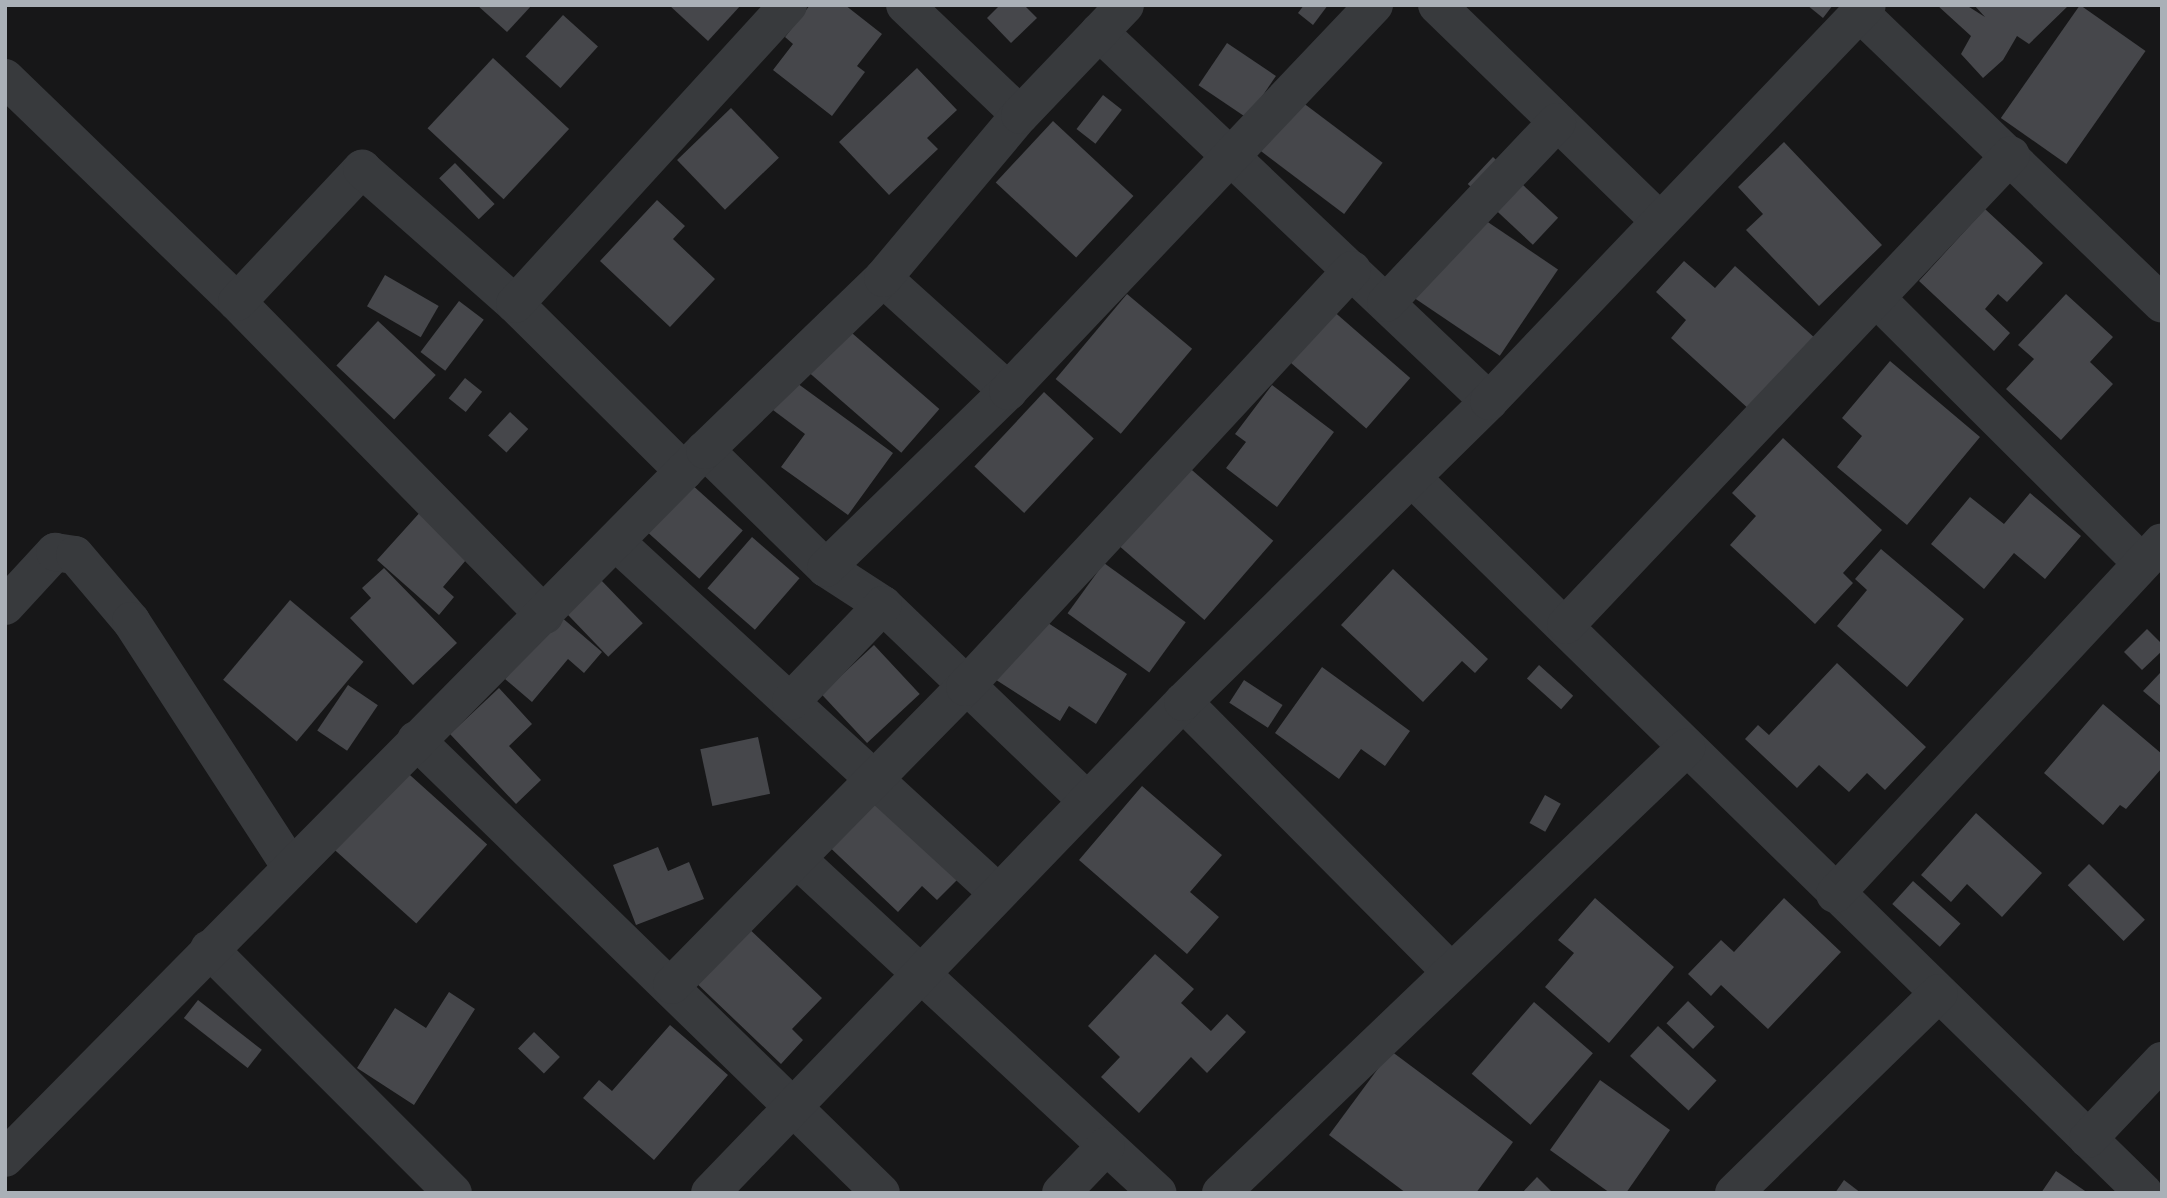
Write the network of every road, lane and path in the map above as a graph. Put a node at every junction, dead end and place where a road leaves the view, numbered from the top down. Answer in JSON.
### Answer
{"nodes":[{"id":1,"x":788,"y":5,"type":"edge"},
{"id":2,"x":905,"y":5,"type":"edge"},
{"id":3,"x":1125,"y":5,"type":"edge"},
{"id":4,"x":1374,"y":5,"type":"edge"},
{"id":5,"x":1437,"y":5,"type":"edge"},
{"id":6,"x":1864,"y":9,"type":"edge"},
{"id":7,"x":1099,"y":32,"type":"junction"},
{"id":8,"x":5,"y":78,"type":"edge"},
{"id":9,"x":1020,"y":115,"type":"junction"},
{"id":10,"x":1557,"y":122,"type":"junction"},
{"id":11,"x":2011,"y":155,"type":"junction"},
{"id":12,"x":1231,"y":156,"type":"junction"},
{"id":13,"x":1659,"y":220,"type":"junction"},
{"id":14,"x":1352,"y":270,"type":"junction"},
{"id":15,"x":883,"y":278,"type":"junction"},
{"id":16,"x":1877,"y":299,"type":"junction"},
{"id":17,"x":237,"y":302,"type":"junction"},
{"id":18,"x":1387,"y":303,"type":"junction"},
{"id":19,"x":515,"y":304,"type":"junction"},
{"id":20,"x":2162,"y":304,"type":"edge"},
{"id":21,"x":1008,"y":391,"type":"junction"},
{"id":22,"x":1489,"y":401,"type":"junction"},
{"id":23,"x":695,"y":461,"type":"junction"},
{"id":24,"x":1412,"y":478,"type":"junction"},
{"id":25,"x":617,"y":544,"type":"junction"},
{"id":26,"x":2152,"y":552,"type":"edge"},
{"id":27,"x":826,"y":568,"type":"junction"},
{"id":28,"x":883,"y":605,"type":"junction"},
{"id":29,"x":5,"y":606,"type":"edge"},
{"id":30,"x":545,"y":615,"type":"junction"},
{"id":31,"x":1566,"y":625,"type":"junction"},
{"id":32,"x":965,"y":687,"type":"junction"},
{"id":33,"x":791,"y":701,"type":"junction"},
{"id":34,"x":1183,"y":702,"type":"junction"},
{"id":35,"x":416,"y":740,"type":"junction"},
{"id":36,"x":1686,"y":748,"type":"junction"},
{"id":37,"x":874,"y":780,"type":"junction"},
{"id":38,"x":1086,"y":800,"type":"junction"},
{"id":39,"x":798,"y":860,"type":"junction"},
{"id":40,"x":291,"y":867,"type":"junction"},
{"id":41,"x":997,"y":892,"type":"junction"},
{"id":42,"x":1835,"y":894,"type":"junction"},
{"id":43,"x":209,"y":949,"type":"junction"},
{"id":44,"x":1449,"y":970,"type":"junction"},
{"id":45,"x":918,"y":972,"type":"junction"},
{"id":46,"x":672,"y":985,"type":"junction"},
{"id":47,"x":1939,"y":993,"type":"junction"},
{"id":48,"x":2162,"y":1060,"type":"edge"},
{"id":49,"x":794,"y":1104,"type":"junction"},
{"id":50,"x":2088,"y":1139,"type":"junction"},
{"id":51,"x":1106,"y":1146,"type":"junction"},
{"id":52,"x":5,"y":1158,"type":"edge"},
{"id":53,"x":453,"y":1193,"type":"edge"},
{"id":54,"x":710,"y":1193,"type":"edge"},
{"id":55,"x":881,"y":1193,"type":"edge"},
{"id":56,"x":1061,"y":1193,"type":"edge"},
{"id":57,"x":1158,"y":1193,"type":"edge"},
{"id":58,"x":1221,"y":1193,"type":"edge"},
{"id":59,"x":1734,"y":1193,"type":"edge"},
{"id":60,"x":2144,"y":1193,"type":"edge"}],
"edges":[{"from":1,"to":19,"type":"street"},
{"from":2,"to":9,"type":"street"},
{"from":3,"to":7,"type":"street"},
{"from":4,"to":12,"type":"street"},
{"from":5,"to":10,"type":"street"},
{"from":6,"to":11,"type":"street"},
{"from":6,"to":13,"type":"street"},
{"from":7,"to":9,"type":"street"},
{"from":7,"to":12,"type":"street"},
{"from":8,"to":17,"type":"street"},
{"from":9,"to":15,"type":"street"},
{"from":10,"to":13,"type":"street"},
{"from":10,"to":18,"type":"street"},
{"from":11,"to":16,"type":"street"},
{"from":11,"to":20,"type":"street"},
{"from":12,"to":14,"type":"street"},
{"from":12,"to":21,"type":"street"},
{"from":13,"to":22,"type":"street"},
{"from":14,"to":18,"type":"street"},
{"from":14,"to":32,"type":"street"},
{"from":15,"to":21,"type":"street"},
{"from":15,"to":23,"type":"street"},
{"from":16,"to":26,"type":"street"},
{"from":16,"to":31,"type":"street"},
{"from":17,"to":19,"type":"street"},
{"from":17,"to":30,"type":"street"},
{"from":18,"to":22,"type":"street"},
{"from":19,"to":23,"type":"street"},
{"from":21,"to":27,"type":"street"},
{"from":22,"to":24,"type":"street"},
{"from":23,"to":25,"type":"street"},
{"from":23,"to":27,"type":"street"},
{"from":24,"to":31,"type":"street"},
{"from":24,"to":34,"type":"street"},
{"from":25,"to":30,"type":"street"},
{"from":25,"to":33,"type":"street"},
{"from":26,"to":42,"type":"street"},
{"from":27,"to":28,"type":"street"},
{"from":28,"to":32,"type":"street"},
{"from":28,"to":33,"type":"street"},
{"from":29,"to":40,"type":"street"},
{"from":30,"to":35,"type":"street"},
{"from":31,"to":36,"type":"street"},
{"from":32,"to":37,"type":"street"},
{"from":32,"to":38,"type":"street"},
{"from":33,"to":37,"type":"street"},
{"from":34,"to":38,"type":"street"},
{"from":34,"to":44,"type":"street"},
{"from":35,"to":40,"type":"street"},
{"from":35,"to":46,"type":"street"},
{"from":36,"to":42,"type":"street"},
{"from":36,"to":44,"type":"street"},
{"from":37,"to":39,"type":"street"},
{"from":37,"to":41,"type":"street"},
{"from":38,"to":41,"type":"street"},
{"from":39,"to":45,"type":"street"},
{"from":39,"to":46,"type":"street"},
{"from":40,"to":43,"type":"street"},
{"from":41,"to":45,"type":"street"},
{"from":42,"to":47,"type":"street"},
{"from":43,"to":52,"type":"street"},
{"from":43,"to":53,"type":"street"},
{"from":44,"to":58,"type":"street"},
{"from":45,"to":49,"type":"street"},
{"from":45,"to":51,"type":"street"},
{"from":46,"to":49,"type":"street"},
{"from":47,"to":50,"type":"street"},
{"from":47,"to":59,"type":"street"},
{"from":48,"to":50,"type":"street"},
{"from":49,"to":54,"type":"street"},
{"from":49,"to":55,"type":"street"},
{"from":50,"to":60,"type":"street"},
{"from":51,"to":56,"type":"street"},
{"from":51,"to":57,"type":"street"}]}
